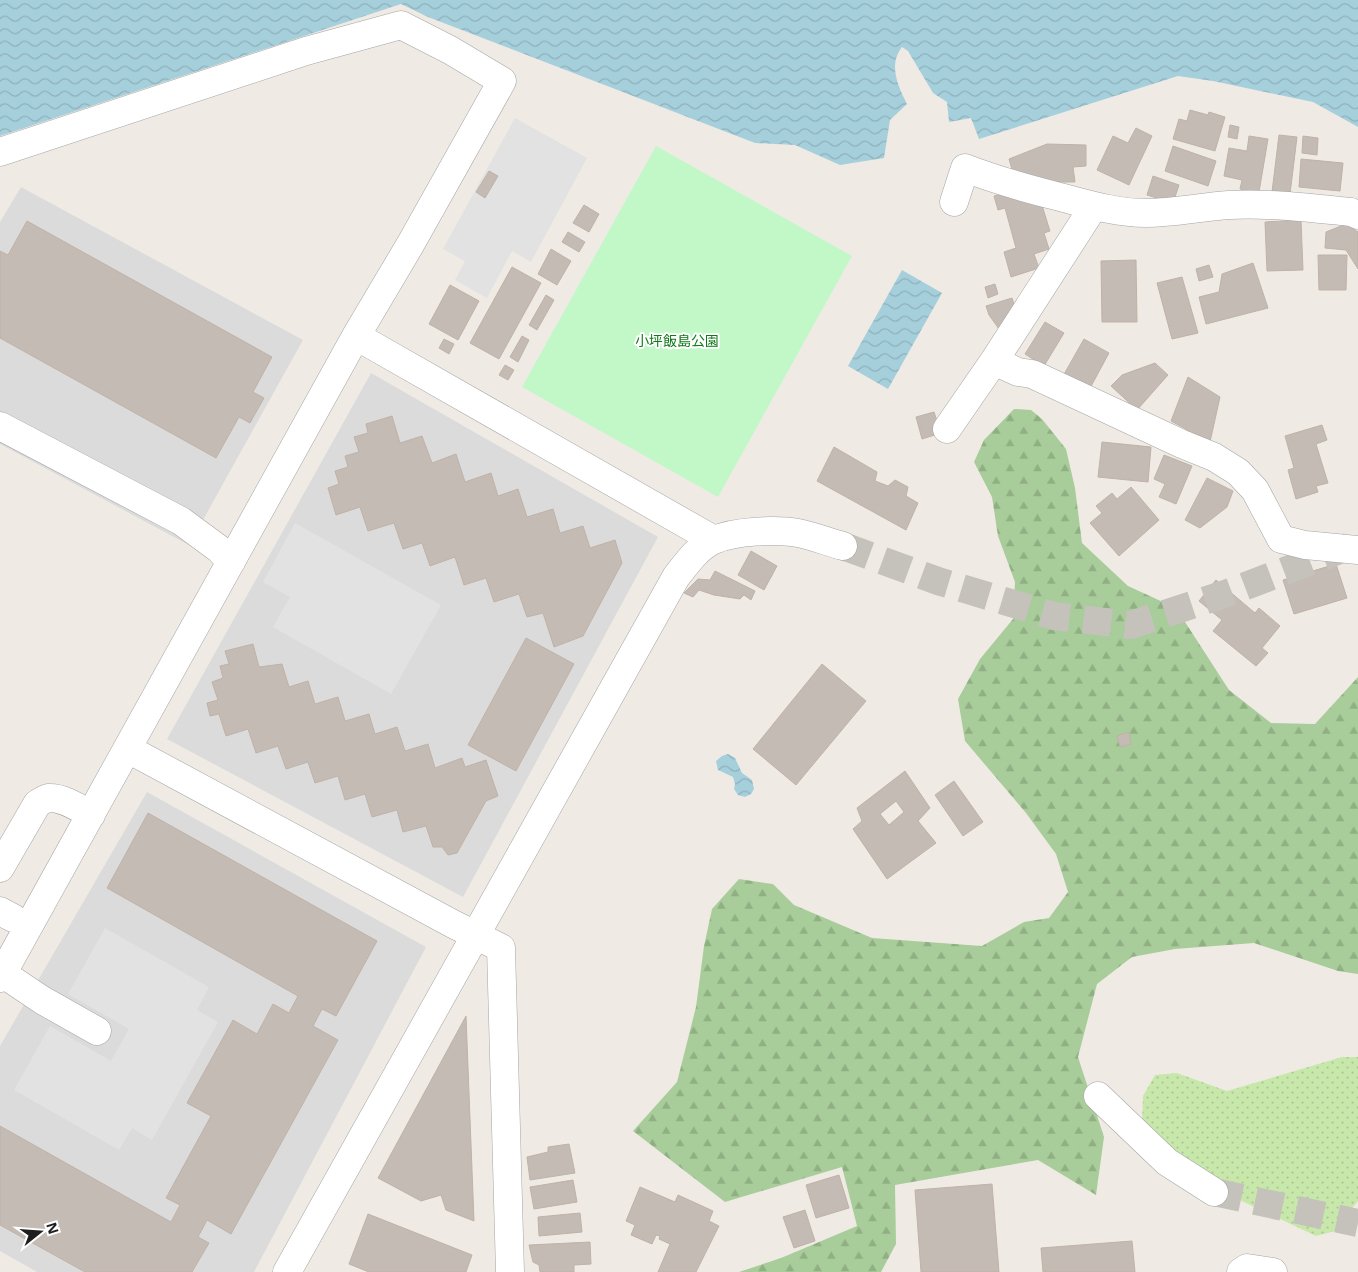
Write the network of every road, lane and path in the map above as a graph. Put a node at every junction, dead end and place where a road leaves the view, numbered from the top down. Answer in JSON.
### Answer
{"nodes":[{"id":1,"x":0,"y":152,"type":"edge"},
{"id":2,"x":954,"y":202,"type":"dead end"},
{"id":3,"x":1094,"y":206,"type":"junction"},
{"id":4,"x":1358,"y":215,"type":"edge"},
{"id":5,"x":356,"y":336,"type":"junction"},
{"id":6,"x":994,"y":361,"type":"junction"},
{"id":7,"x":0,"y":426,"type":"edge"},
{"id":8,"x":947,"y":429,"type":"dead end"},
{"id":9,"x":714,"y":540,"type":"junction"},
{"id":10,"x":842,"y":546,"type":"tunnel mouth"},
{"id":11,"x":1358,"y":550,"type":"edge"},
{"id":12,"x":231,"y":562,"type":"junction"},
{"id":13,"x":128,"y":749,"type":"junction"},
{"id":14,"x":91,"y":815,"type":"junction"},
{"id":15,"x":0,"y":868,"type":"edge"},
{"id":16,"x":475,"y":936,"type":"junction"},
{"id":17,"x":1,"y":976,"type":"edge"},
{"id":18,"x":97,"y":1031,"type":"dead end"},
{"id":19,"x":1098,"y":1096,"type":"dead end"},
{"id":20,"x":1214,"y":1192,"type":"tunnel mouth"},
{"id":21,"x":513,"y":1269,"type":"edge"},
{"id":22,"x":287,"y":1272,"type":"edge"},
{"id":23,"x":1241,"y":1272,"type":"edge"},
{"id":24,"x":1273,"y":1272,"type":"edge"}],
"edges":[{"from":1,"to":5,"type":"street"},
{"from":2,"to":3,"type":"street"},
{"from":3,"to":4,"type":"street"},
{"from":3,"to":6,"type":"street"},
{"from":5,"to":9,"type":"street"},
{"from":5,"to":12,"type":"street"},
{"from":6,"to":8,"type":"street"},
{"from":6,"to":11,"type":"street"},
{"from":7,"to":12,"type":"street"},
{"from":9,"to":10,"type":"street"},
{"from":9,"to":16,"type":"street"},
{"from":12,"to":13,"type":"street"},
{"from":13,"to":14,"type":"street"},
{"from":13,"to":16,"type":"street"},
{"from":14,"to":15,"type":"street"},
{"from":14,"to":17,"type":"street"},
{"from":16,"to":21,"type":"street"},
{"from":16,"to":22,"type":"street"},
{"from":17,"to":18,"type":"street"},
{"from":19,"to":20,"type":"street"},
{"from":23,"to":24,"type":"street"}]}
